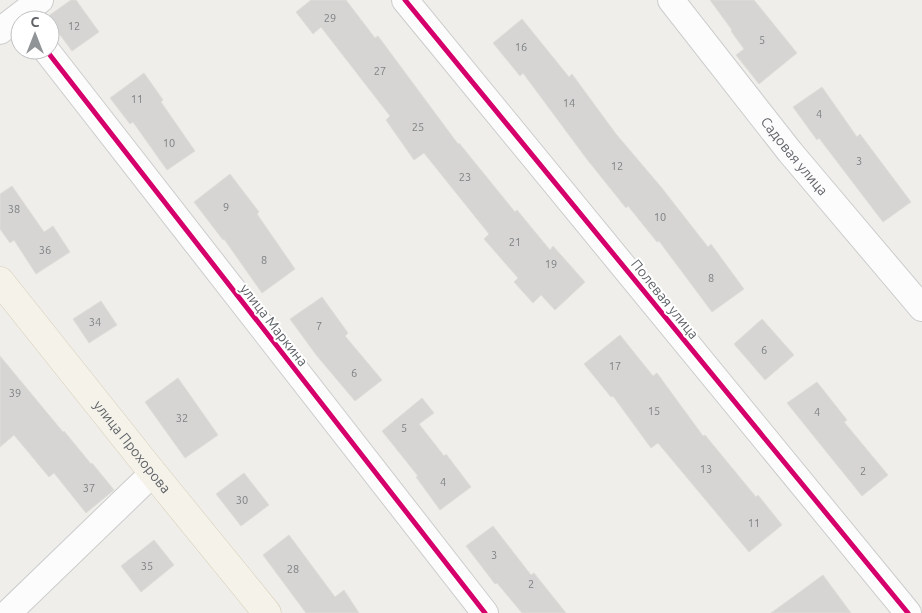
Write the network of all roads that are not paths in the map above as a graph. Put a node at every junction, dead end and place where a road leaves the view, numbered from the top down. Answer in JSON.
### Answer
{"nodes":[{"id":1,"x":40,"y":0,"type":"edge"},
{"id":2,"x":405,"y":0,"type":"edge"},
{"id":3,"x":671,"y":0,"type":"edge"},
{"id":4,"x":24,"y":10,"type":"edge"},
{"id":5,"x":54,"y":60,"type":"edge"},
{"id":6,"x":0,"y":281,"type":"edge"},
{"id":7,"x":922,"y":308,"type":"edge"},
{"id":8,"x":153,"y":474,"type":"junction"},
{"id":9,"x":8,"y":613,"type":"edge"},
{"id":10,"x":267,"y":613,"type":"edge"},
{"id":11,"x":485,"y":613,"type":"edge"},
{"id":12,"x":908,"y":613,"type":"edge"}],
"edges":[{"from":1,"to":4,"type":"street"},
{"from":2,"to":12,"type":"street","name":"Полевая улица"},
{"from":3,"to":7,"type":"street","name":"Садовая улица"},
{"from":5,"to":11,"type":"street","name":"улица Маркина"},
{"from":6,"to":8,"type":"main road","name":"улица Прохорова"},
{"from":8,"to":9,"type":"street"},
{"from":8,"to":10,"type":"main road","name":"улица Прохорова"}]}
